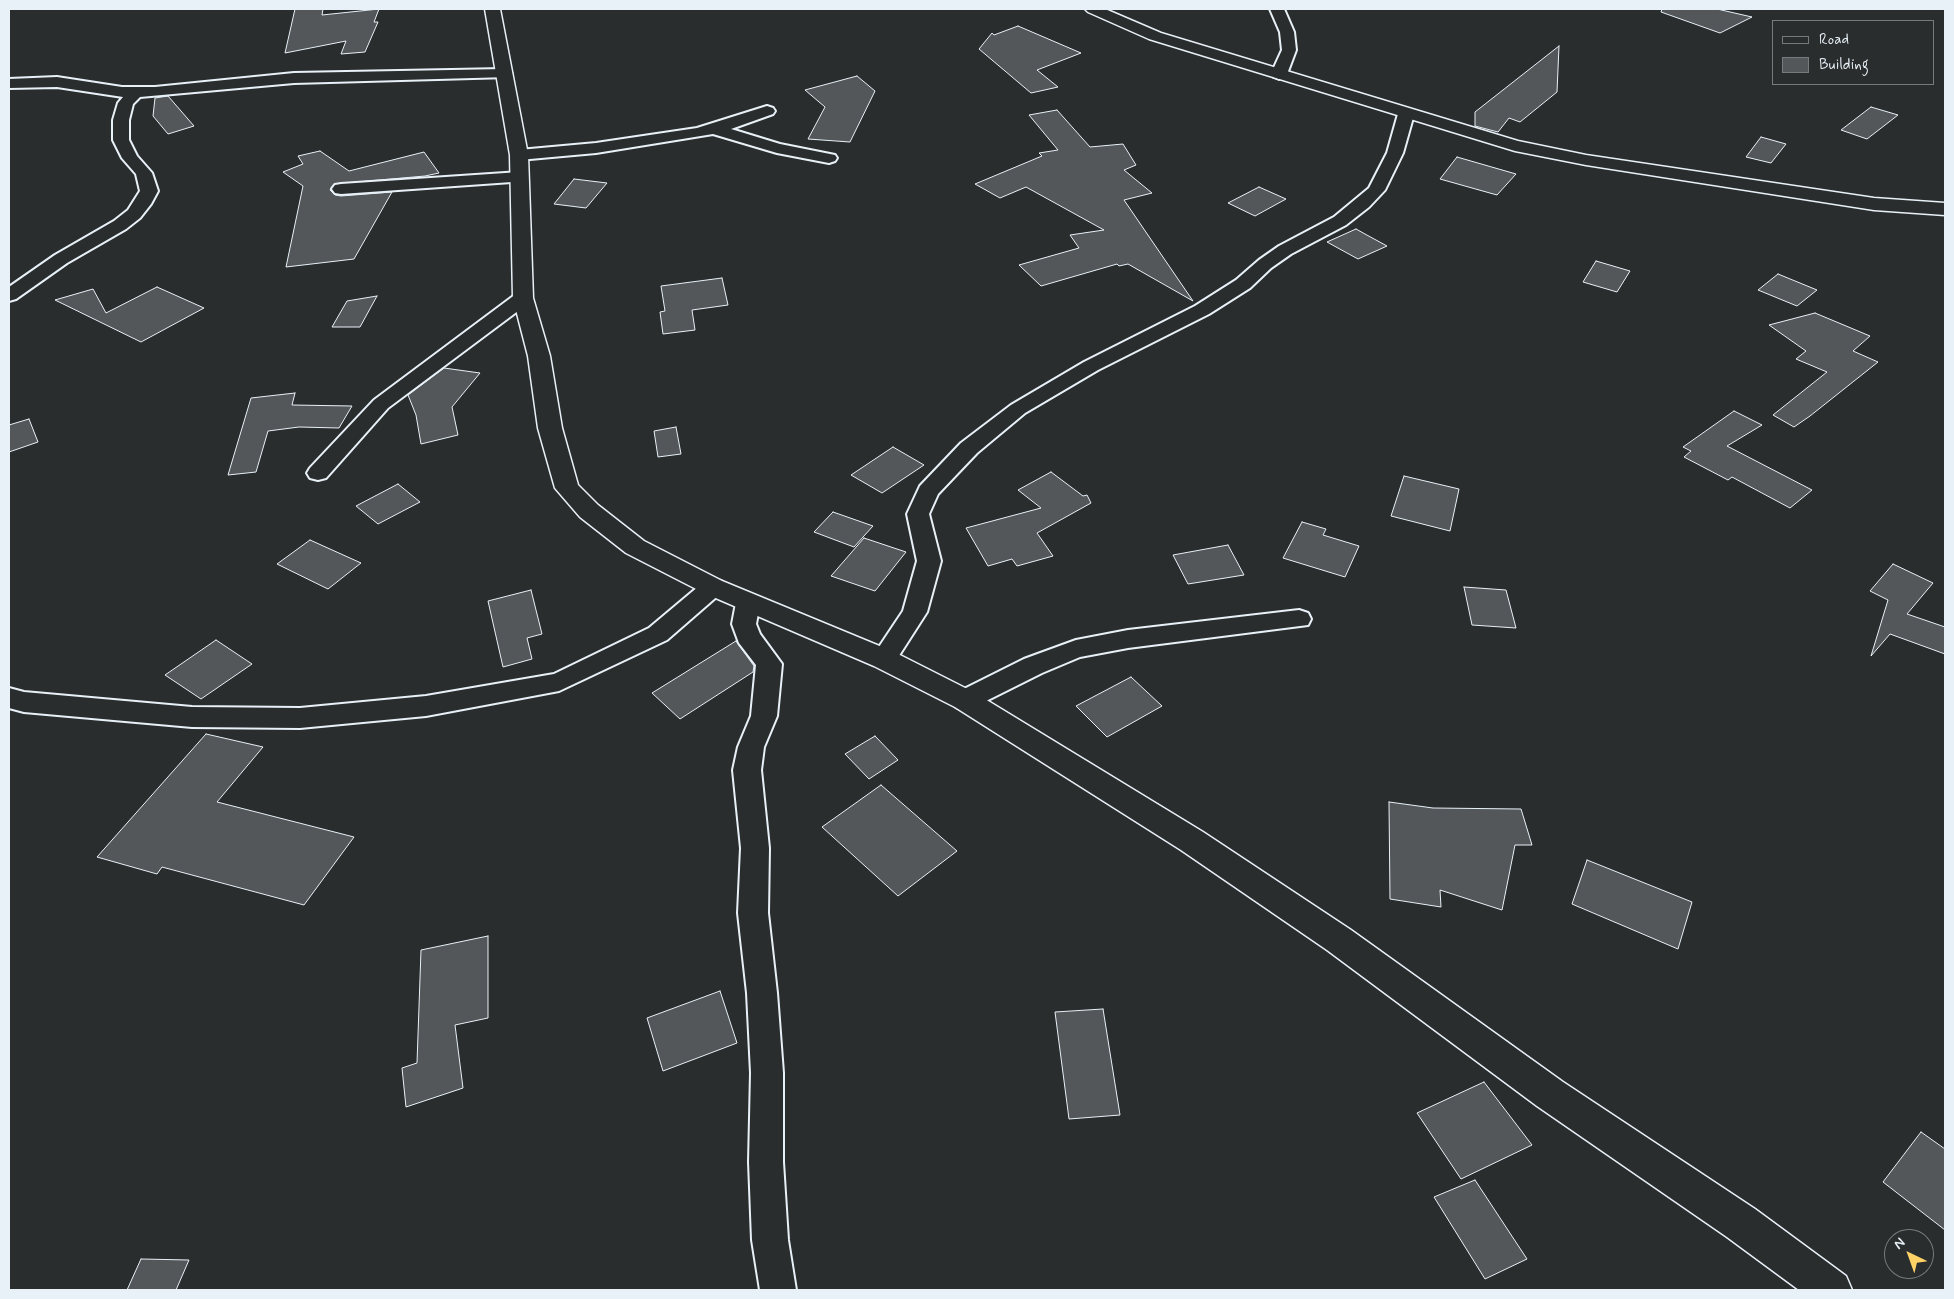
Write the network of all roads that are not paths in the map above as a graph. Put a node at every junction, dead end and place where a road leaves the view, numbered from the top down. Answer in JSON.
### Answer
{"nodes":[{"id":1,"x":492,"y":9,"type":"edge"},
{"id":2,"x":1093,"y":9,"type":"edge"},
{"id":3,"x":1277,"y":9,"type":"edge"},
{"id":4,"x":504,"y":74,"type":"junction"},
{"id":5,"x":1279,"y":74,"type":"junction"},
{"id":6,"x":9,"y":83,"type":"edge"},
{"id":7,"x":136,"y":92,"type":"junction"},
{"id":8,"x":767,"y":111,"type":"dead end"},
{"id":9,"x":1406,"y":114,"type":"junction"},
{"id":10,"x":714,"y":129,"type":"junction"},
{"id":11,"x":829,"y":158,"type":"dead end"},
{"id":12,"x":520,"y":166,"type":"junction"},
{"id":13,"x":341,"y":189,"type":"dead end"},
{"id":14,"x":1945,"y":209,"type":"edge"},
{"id":15,"x":9,"y":295,"type":"edge"},
{"id":16,"x":523,"y":298,"type":"junction"},
{"id":17,"x":318,"y":473,"type":"dead end"},
{"id":18,"x":713,"y":587,"type":"junction"},
{"id":19,"x":748,"y":603,"type":"junction"},
{"id":20,"x":1300,"y":619,"type":"dead end"},
{"id":21,"x":884,"y":659,"type":"junction"},
{"id":22,"x":9,"y":698,"type":"edge"},
{"id":23,"x":965,"y":700,"type":"junction"},
{"id":24,"x":778,"y":1290,"type":"edge"},
{"id":25,"x":1832,"y":1290,"type":"edge"}],
"edges":[{"from":1,"to":4,"type":"street"},
{"from":2,"to":5,"type":"street"},
{"from":3,"to":5,"type":"street"},
{"from":4,"to":7,"type":"street"},
{"from":4,"to":12,"type":"street"},
{"from":5,"to":9,"type":"street"},
{"from":6,"to":7,"type":"street"},
{"from":7,"to":15,"type":"street"},
{"from":8,"to":10,"type":"street"},
{"from":9,"to":14,"type":"street"},
{"from":9,"to":21,"type":"street"},
{"from":10,"to":11,"type":"street"},
{"from":10,"to":12,"type":"street"},
{"from":12,"to":13,"type":"street"},
{"from":12,"to":16,"type":"street"},
{"from":16,"to":17,"type":"street"},
{"from":16,"to":18,"type":"street"},
{"from":18,"to":19,"type":"street"},
{"from":18,"to":22,"type":"street"},
{"from":19,"to":21,"type":"street"},
{"from":19,"to":24,"type":"street"},
{"from":20,"to":23,"type":"street"},
{"from":21,"to":23,"type":"street"},
{"from":23,"to":25,"type":"street"}]}
